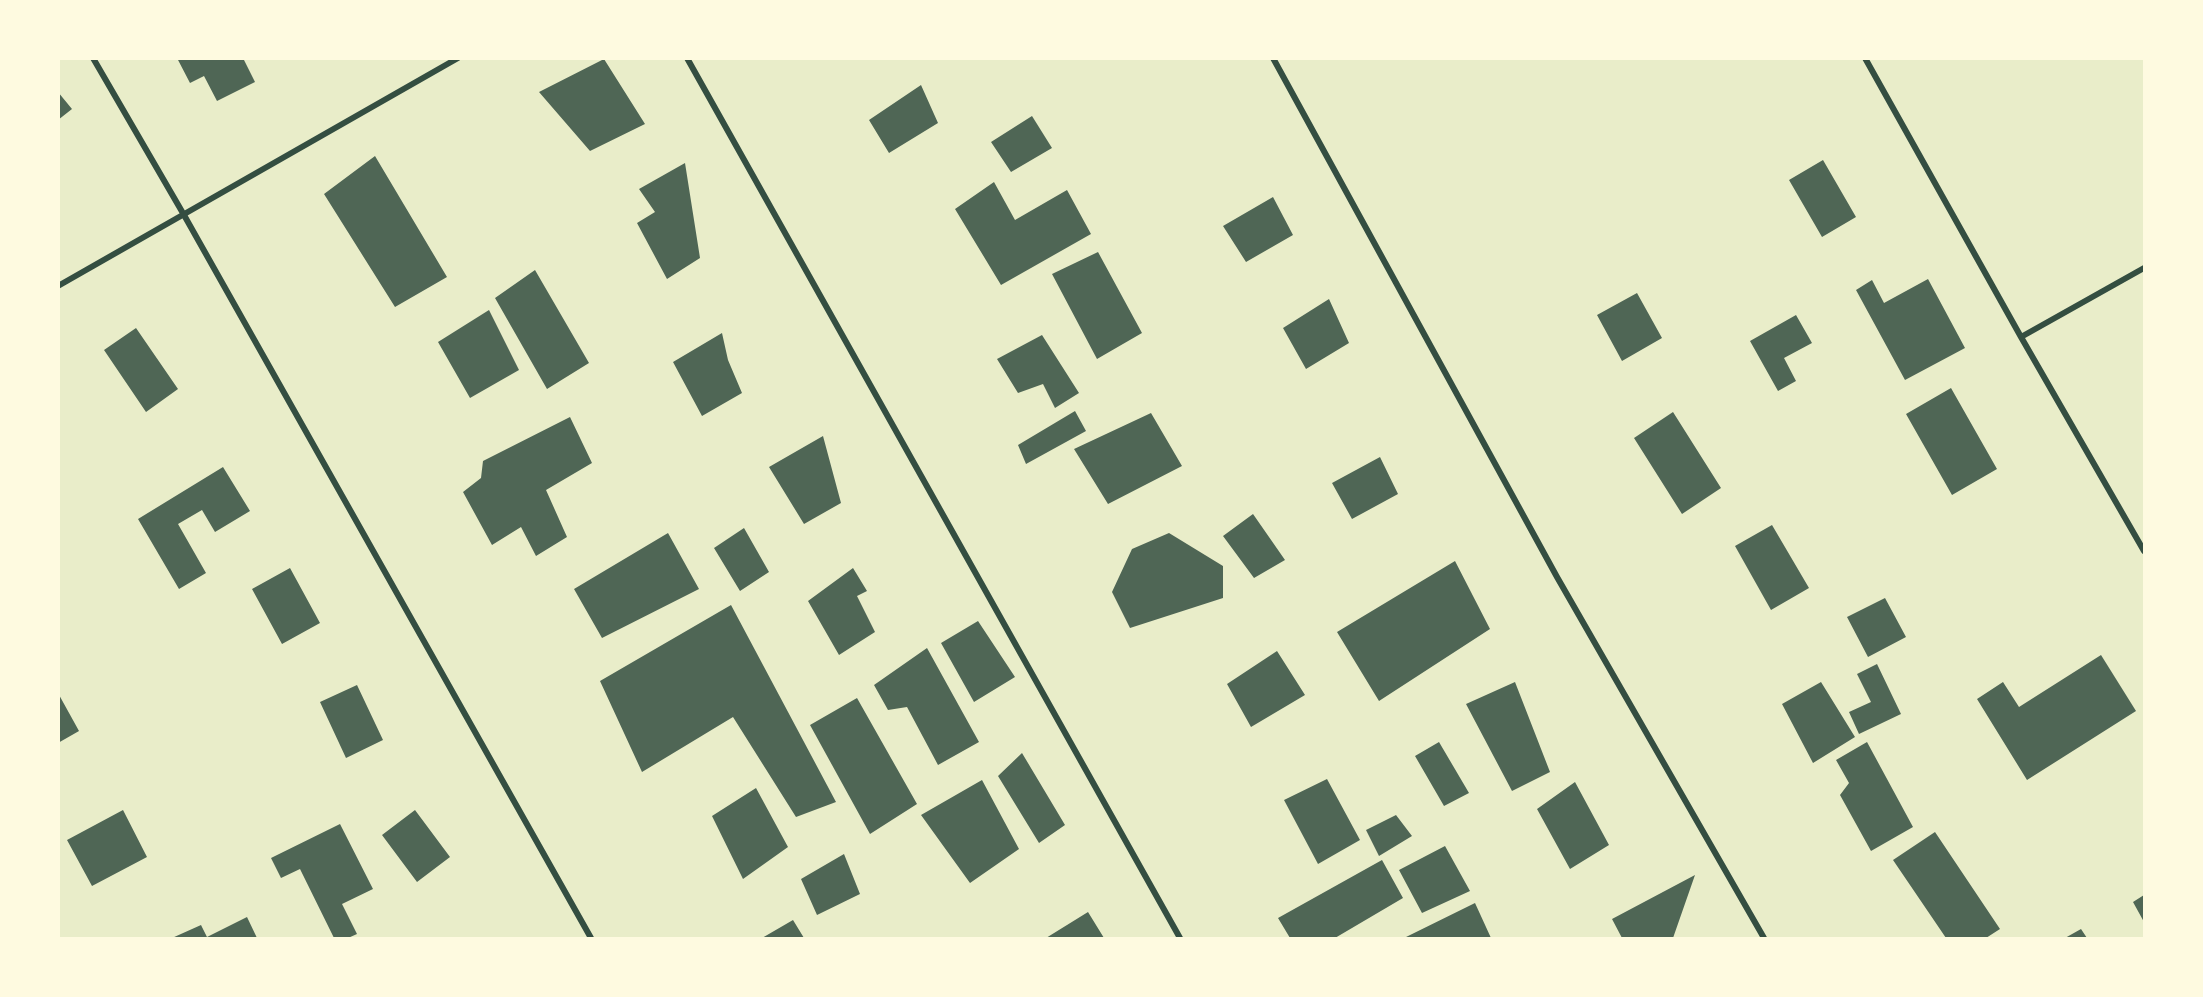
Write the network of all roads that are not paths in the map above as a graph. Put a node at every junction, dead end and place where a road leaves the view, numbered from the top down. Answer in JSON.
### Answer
{"nodes":[{"id":1,"x":93,"y":58,"type":"edge"},
{"id":2,"x":458,"y":58,"type":"edge"},
{"id":3,"x":687,"y":58,"type":"edge"},
{"id":4,"x":1273,"y":58,"type":"edge"},
{"id":5,"x":1865,"y":58,"type":"edge"},
{"id":6,"x":184,"y":215,"type":"junction"},
{"id":7,"x":2145,"y":268,"type":"edge"},
{"id":8,"x":58,"y":286,"type":"edge"},
{"id":9,"x":2021,"y":337,"type":"junction"},
{"id":10,"x":2145,"y":551,"type":"edge"},
{"id":11,"x":591,"y":939,"type":"edge"},
{"id":12,"x":1180,"y":939,"type":"edge"},
{"id":13,"x":1764,"y":939,"type":"edge"}],
"edges":[{"from":1,"to":6,"type":"street"},
{"from":2,"to":6,"type":"street"},
{"from":3,"to":12,"type":"street"},
{"from":4,"to":13,"type":"street"},
{"from":5,"to":9,"type":"street"},
{"from":6,"to":8,"type":"street"},
{"from":6,"to":11,"type":"street"},
{"from":7,"to":9,"type":"street"},
{"from":9,"to":10,"type":"street"}]}
